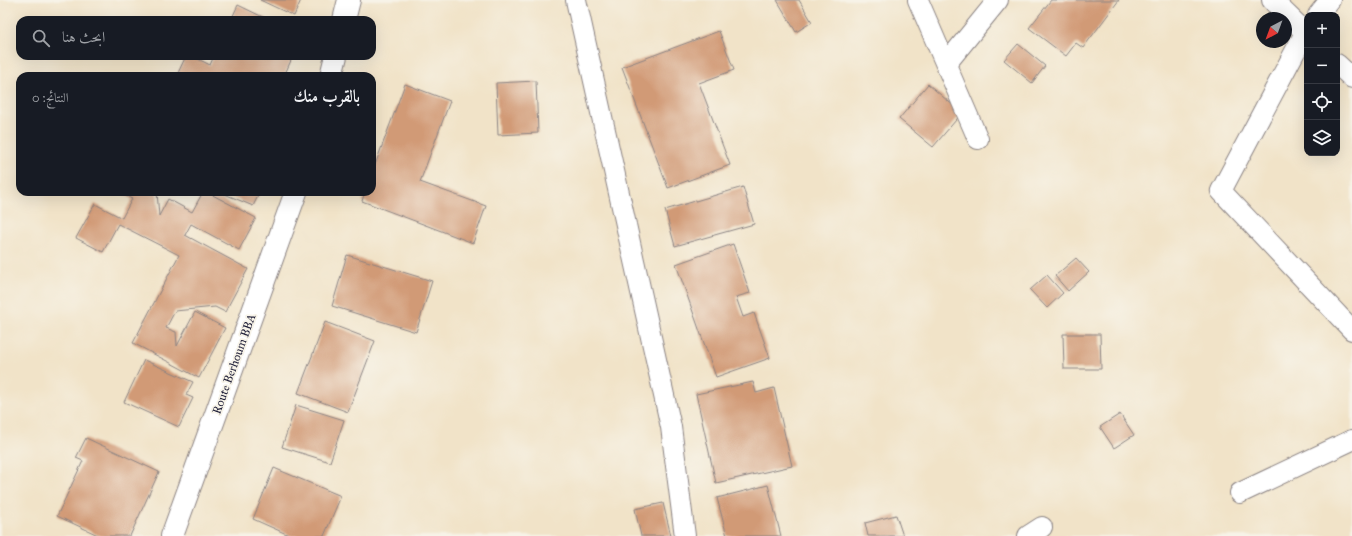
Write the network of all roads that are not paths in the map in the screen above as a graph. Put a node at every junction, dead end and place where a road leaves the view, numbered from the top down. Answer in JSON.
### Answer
{"nodes":[{"id":1,"x":349,"y":0,"type":"edge"},
{"id":2,"x":576,"y":0,"type":"edge"},
{"id":3,"x":918,"y":0,"type":"edge"},
{"id":4,"x":998,"y":0,"type":"edge"},
{"id":5,"x":1272,"y":0,"type":"edge"},
{"id":6,"x":1330,"y":0,"type":"edge"},
{"id":7,"x":1320,"y":12,"type":"edge"},
{"id":8,"x":345,"y":16,"type":"edge"},
{"id":9,"x":1304,"y":30,"type":"edge"},
{"id":10,"x":1304,"y":36,"type":"edge"},
{"id":11,"x":335,"y":60,"type":"edge"},
{"id":12,"x":946,"y":64,"type":"junction"},
{"id":13,"x":1340,"y":67,"type":"edge"},
{"id":14,"x":332,"y":72,"type":"edge"},
{"id":15,"x":1352,"y":78,"type":"edge"},
{"id":16,"x":978,"y":139,"type":"dead end"},
{"id":17,"x":295,"y":196,"type":"edge"},
{"id":18,"x":1352,"y":330,"type":"edge"},
{"id":19,"x":1352,"y":440,"type":"edge"},
{"id":20,"x":1240,"y":493,"type":"dead end"},
{"id":21,"x":172,"y":536,"type":"edge"},
{"id":22,"x":685,"y":536,"type":"edge"}],
"edges":[{"from":1,"to":8,"type":"main road"},
{"from":2,"to":22,"type":"street"},
{"from":3,"to":12,"type":"street"},
{"from":4,"to":12,"type":"street"},
{"from":5,"to":9,"type":"street"},
{"from":6,"to":7,"type":"street"},
{"from":10,"to":18,"type":"street"},
{"from":11,"to":14,"type":"main road"},
{"from":12,"to":16,"type":"street"},
{"from":13,"to":15,"type":"street"},
{"from":17,"to":21,"type":"main road","name":"Route Berhoum BBA"},
{"from":19,"to":20,"type":"street"}]}
